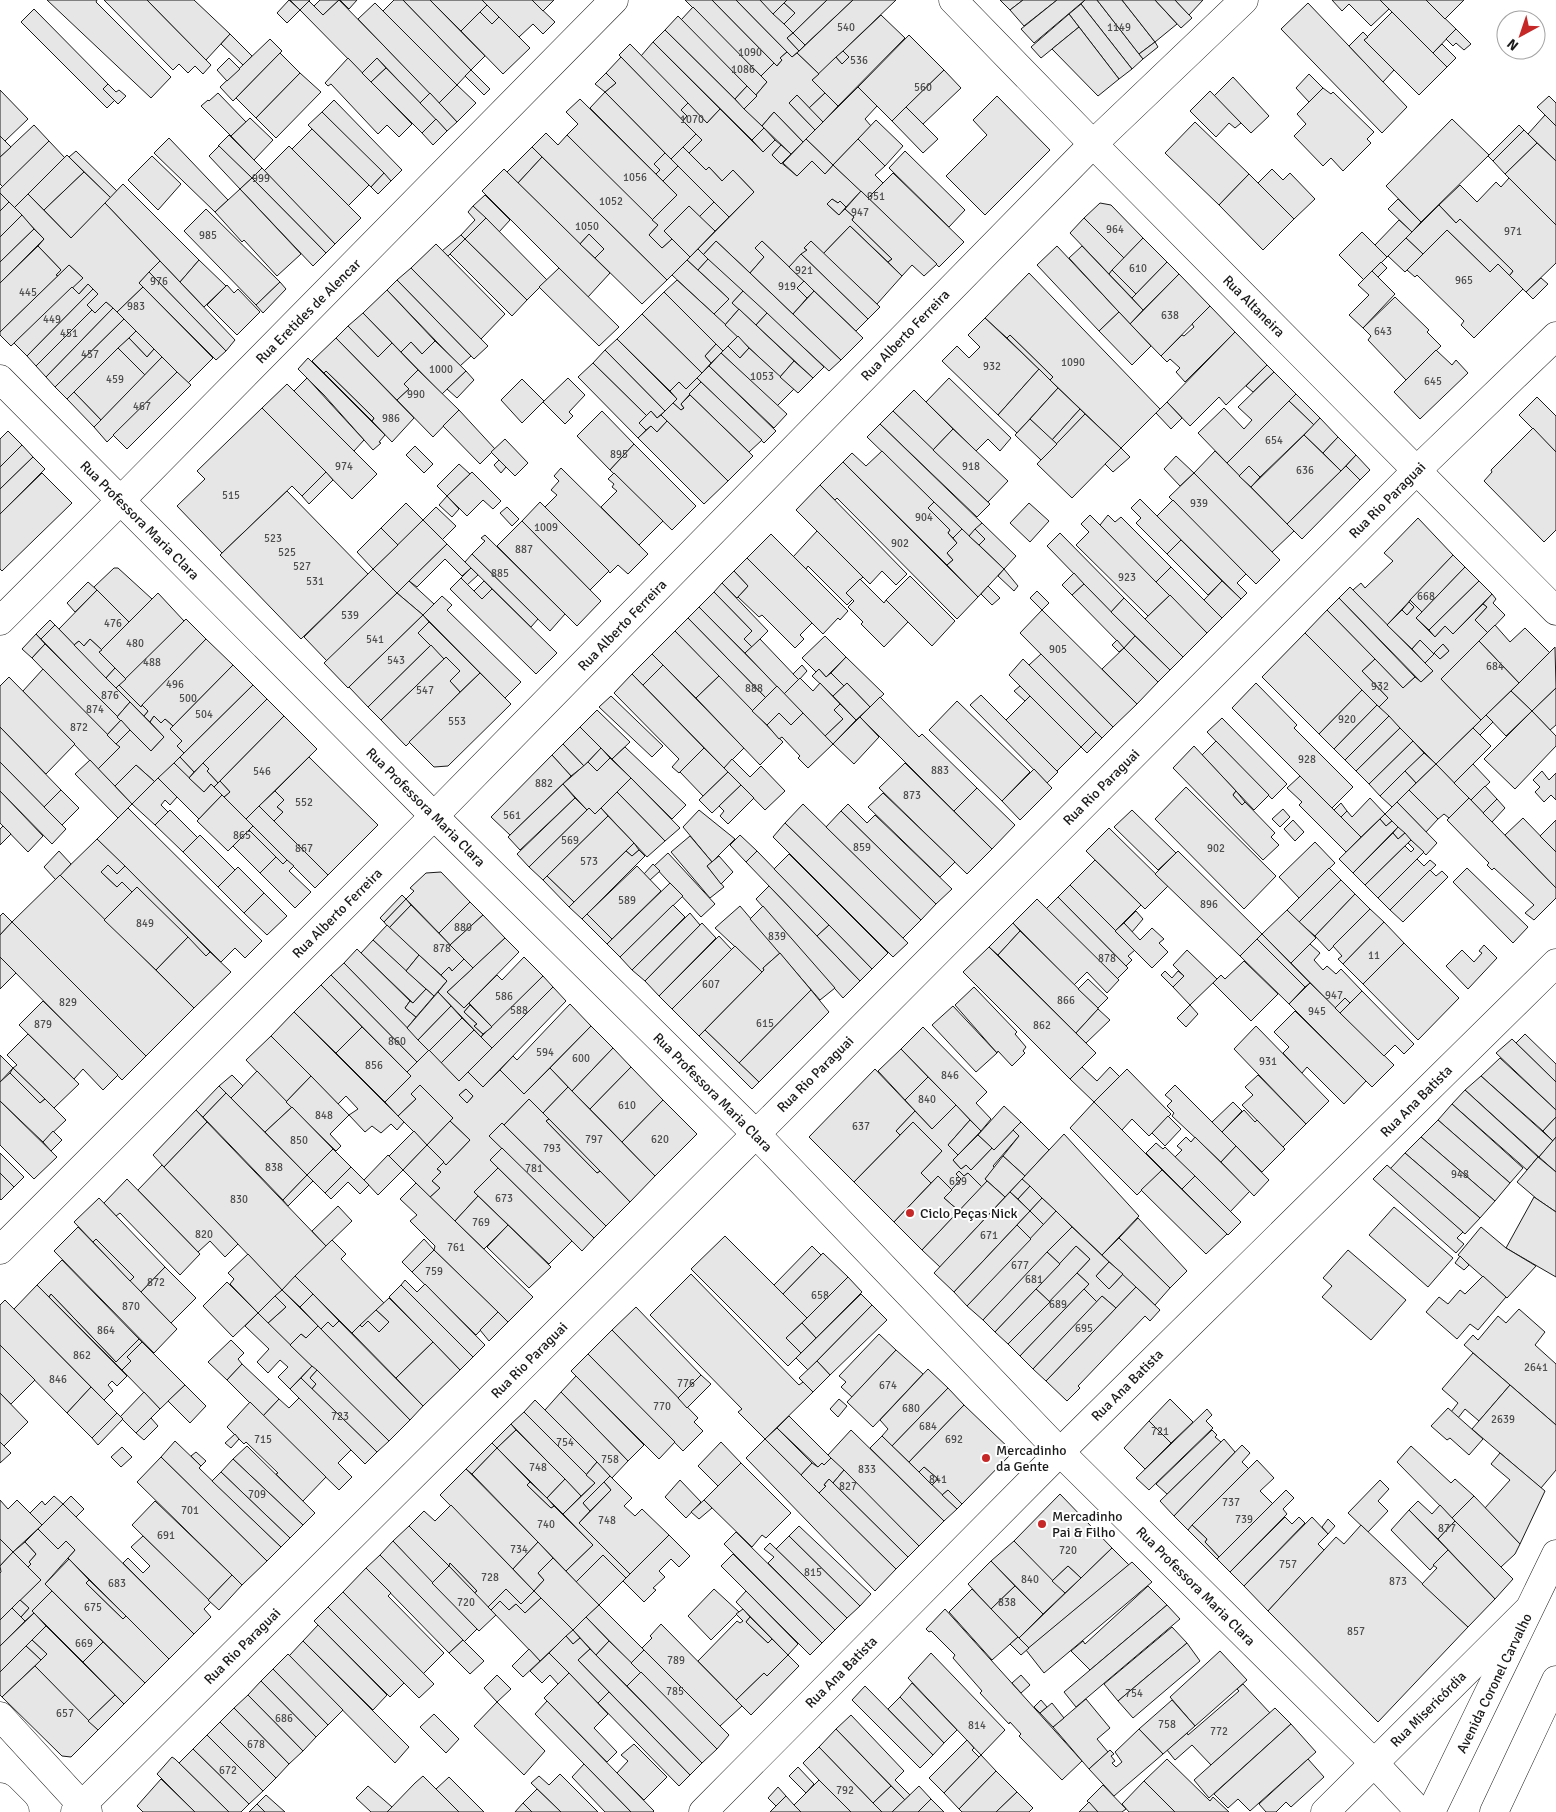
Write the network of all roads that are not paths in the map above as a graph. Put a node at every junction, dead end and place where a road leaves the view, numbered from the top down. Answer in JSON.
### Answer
{"nodes":[{"id":1,"x":614,"y":0,"type":"edge"},
{"id":2,"x":953,"y":0,"type":"edge"},
{"id":3,"x":1244,"y":0,"type":"edge"},
{"id":4,"x":1092,"y":144,"type":"junction"},
{"id":5,"x":1556,"y":336,"type":"edge"},
{"id":6,"x":0,"y":379,"type":"edge"},
{"id":7,"x":1417,"y":470,"type":"junction"},
{"id":8,"x":120,"y":502,"type":"junction"},
{"id":9,"x":1556,"y":611,"type":"edge"},
{"id":10,"x":0,"y":621,"type":"edge"},
{"id":11,"x":434,"y":816,"type":"junction"},
{"id":12,"x":1556,"y":963,"type":"edge"},
{"id":13,"x":756,"y":1134,"type":"junction"},
{"id":14,"x":0,"y":1250,"type":"edge"},
{"id":15,"x":1060,"y":1452,"type":"junction"},
{"id":16,"x":1556,"y":1554,"type":"edge"},
{"id":17,"x":1532,"y":1606,"type":"junction"},
{"id":18,"x":1556,"y":1680,"type":"edge"},
{"id":19,"x":0,"y":1716,"type":"edge"},
{"id":20,"x":1374,"y":1763,"type":"junction"},
{"id":21,"x":0,"y":1797,"type":"edge"},
{"id":22,"x":82,"y":1810,"type":"edge"},
{"id":23,"x":15,"y":1812,"type":"edge"},
{"id":24,"x":703,"y":1812,"type":"edge"},
{"id":25,"x":1326,"y":1812,"type":"edge"},
{"id":26,"x":1420,"y":1812,"type":"edge"},
{"id":27,"x":1431,"y":1812,"type":"edge"},
{"id":28,"x":1494,"y":1812,"type":"edge"}],
"edges":[{"from":1,"to":8,"type":"street","name":"Rua Eretides de Alencar"},
{"from":2,"to":4,"type":"street","name":"Rua Altaneira"},
{"from":3,"to":4,"type":"street","name":"Rua Alberto Ferreira"},
{"from":4,"to":7,"type":"street","name":"Rua Altaneira"},
{"from":4,"to":11,"type":"street","name":"Rua Alberto Ferreira"},
{"from":5,"to":7,"type":"street","name":"Rua Rio Paraguai"},
{"from":6,"to":8,"type":"street","name":"Rua Professora Maria Clara"},
{"from":7,"to":9,"type":"street","name":"Rua Altaneira"},
{"from":7,"to":13,"type":"street","name":"Rua Rio Paraguai"},
{"from":8,"to":10,"type":"street","name":"Rua Eretides de Alencar"},
{"from":8,"to":11,"type":"street","name":"Rua Professora Maria Clara"},
{"from":11,"to":13,"type":"street","name":"Rua Professora Maria Clara"},
{"from":11,"to":14,"type":"street","name":"Rua Alberto Ferreira"},
{"from":12,"to":15,"type":"street","name":"Rua Ana Batista"},
{"from":13,"to":15,"type":"street","name":"Rua Professora Maria Clara"},
{"from":13,"to":22,"type":"street","name":"Rua Rio Paraguai"},
{"from":15,"to":20,"type":"street","name":"Rua Professora Maria Clara"},
{"from":15,"to":24,"type":"street","name":"Rua Ana Batista"},
{"from":16,"to":17,"type":"street","name":"Avenida Coronel Carvalho"},
{"from":17,"to":20,"type":"street","name":"Rua Misericórdia"},
{"from":17,"to":27,"type":"street","name":"Avenida Coronel Carvalho"},
{"from":18,"to":28,"type":"street"},
{"from":19,"to":22,"type":"street"},
{"from":20,"to":25,"type":"street","name":"Rua Misericórdia"},
{"from":20,"to":26,"type":"street","name":"Rua Professora Maria Clara"},
{"from":21,"to":23,"type":"street"}]}
